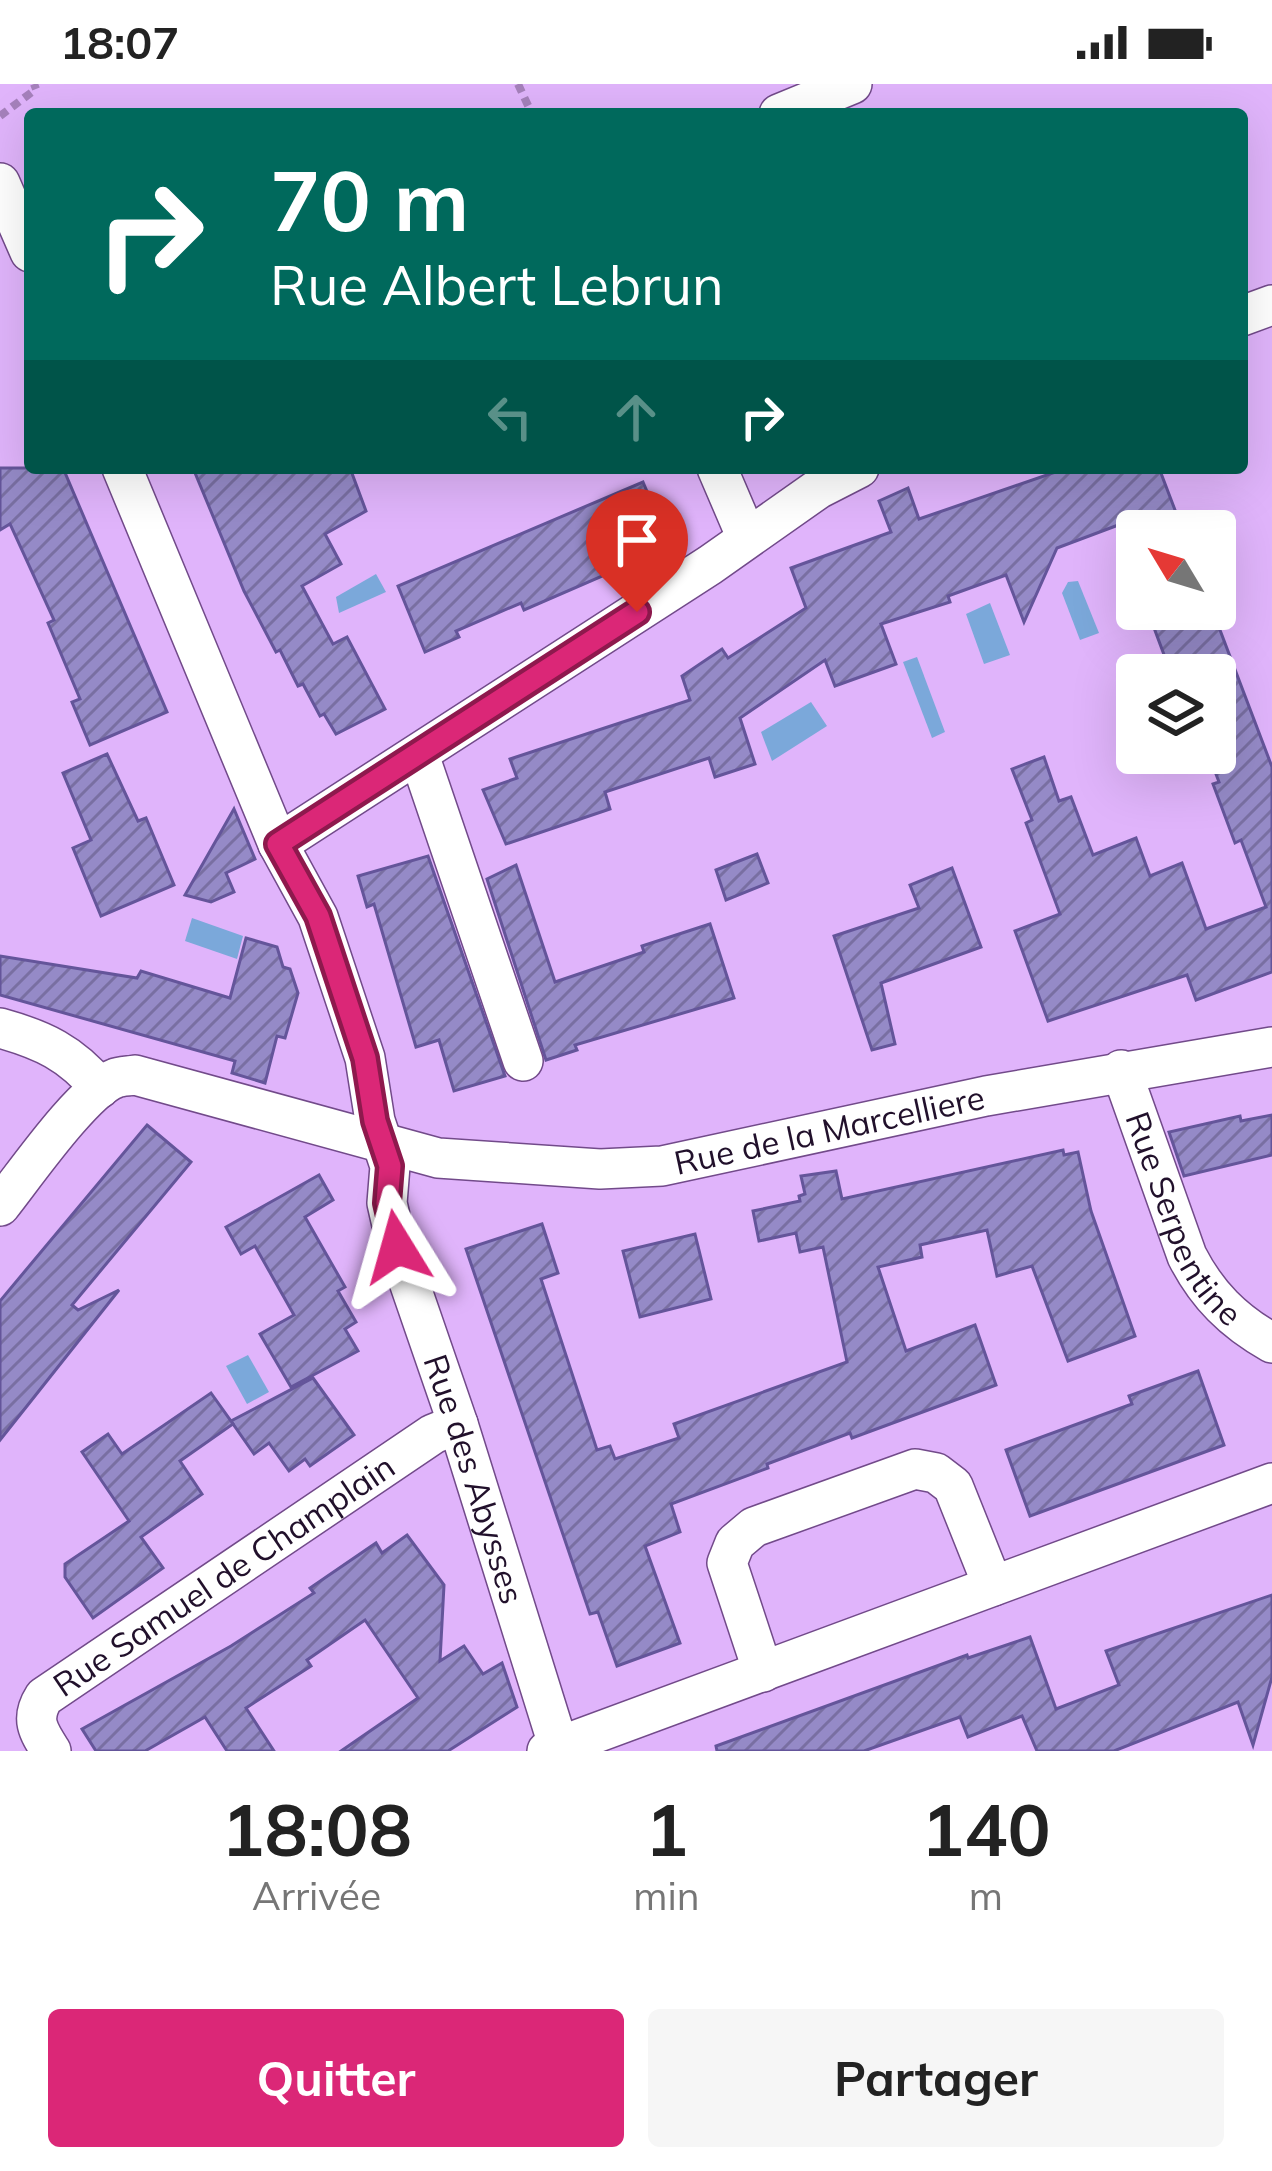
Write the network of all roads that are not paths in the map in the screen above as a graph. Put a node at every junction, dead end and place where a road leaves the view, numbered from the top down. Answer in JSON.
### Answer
{"nodes":[{"id":1,"x":852,"y":84,"type":"edge"},
{"id":2,"x":794,"y":108,"type":"edge"},
{"id":3,"x":0,"y":183,"type":"edge"},
{"id":4,"x":24,"y":238,"type":"edge"},
{"id":5,"x":124,"y":474,"type":"edge"},
{"id":6,"x":720,"y":474,"type":"edge"},
{"id":7,"x":847,"y":474,"type":"edge"},
{"id":8,"x":747,"y":538,"type":"junction"},
{"id":9,"x":419,"y":755,"type":"junction"},
{"id":10,"x":278,"y":844,"type":"junction"},
{"id":11,"x":0,"y":1028,"type":"edge"},
{"id":12,"x":1272,"y":1047,"type":"edge"},
{"id":13,"x":524,"y":1061,"type":"dead end"},
{"id":14,"x":1121,"y":1070,"type":"junction"},
{"id":15,"x":100,"y":1088,"type":"junction"},
{"id":16,"x":384,"y":1145,"type":"junction"},
{"id":17,"x":0,"y":1206,"type":"edge"},
{"id":18,"x":1272,"y":1343,"type":"edge"},
{"id":19,"x":458,"y":1424,"type":"junction"},
{"id":20,"x":1272,"y":1483,"type":"edge"},
{"id":21,"x":993,"y":1586,"type":"junction"},
{"id":22,"x":764,"y":1672,"type":"junction"},
{"id":23,"x":555,"y":1749,"type":"edge"},
{"id":24,"x":51,"y":1751,"type":"edge"}],
"edges":[{"from":1,"to":2,"type":"street"},
{"from":3,"to":4,"type":"street"},
{"from":5,"to":10,"type":"street","name":"Rue des Abysses"},
{"from":6,"to":8,"type":"street"},
{"from":7,"to":8,"type":"street"},
{"from":8,"to":9,"type":"street"},
{"from":9,"to":10,"type":"street"},
{"from":9,"to":13,"type":"street"},
{"from":10,"to":16,"type":"street","name":"Rue des Abysses"},
{"from":11,"to":15,"type":"street"},
{"from":12,"to":14,"type":"street","name":"Rue de la Marcelliere"},
{"from":14,"to":16,"type":"street","name":"Rue de la Marcelliere"},
{"from":14,"to":18,"type":"street","name":"Rue Serpentine"},
{"from":15,"to":16,"type":"street","name":"Rue de la Marcelliere"},
{"from":15,"to":17,"type":"street"},
{"from":16,"to":19,"type":"street","name":"Rue des Abysses"},
{"from":19,"to":23,"type":"street","name":"Rue des Abysses"},
{"from":19,"to":24,"type":"street","name":"Rue Samuel de Champlain"},
{"from":20,"to":21,"type":"street"},
{"from":21,"to":22,"type":"street"},
{"from":21,"to":22,"type":"street"},
{"from":22,"to":23,"type":"street"}]}
